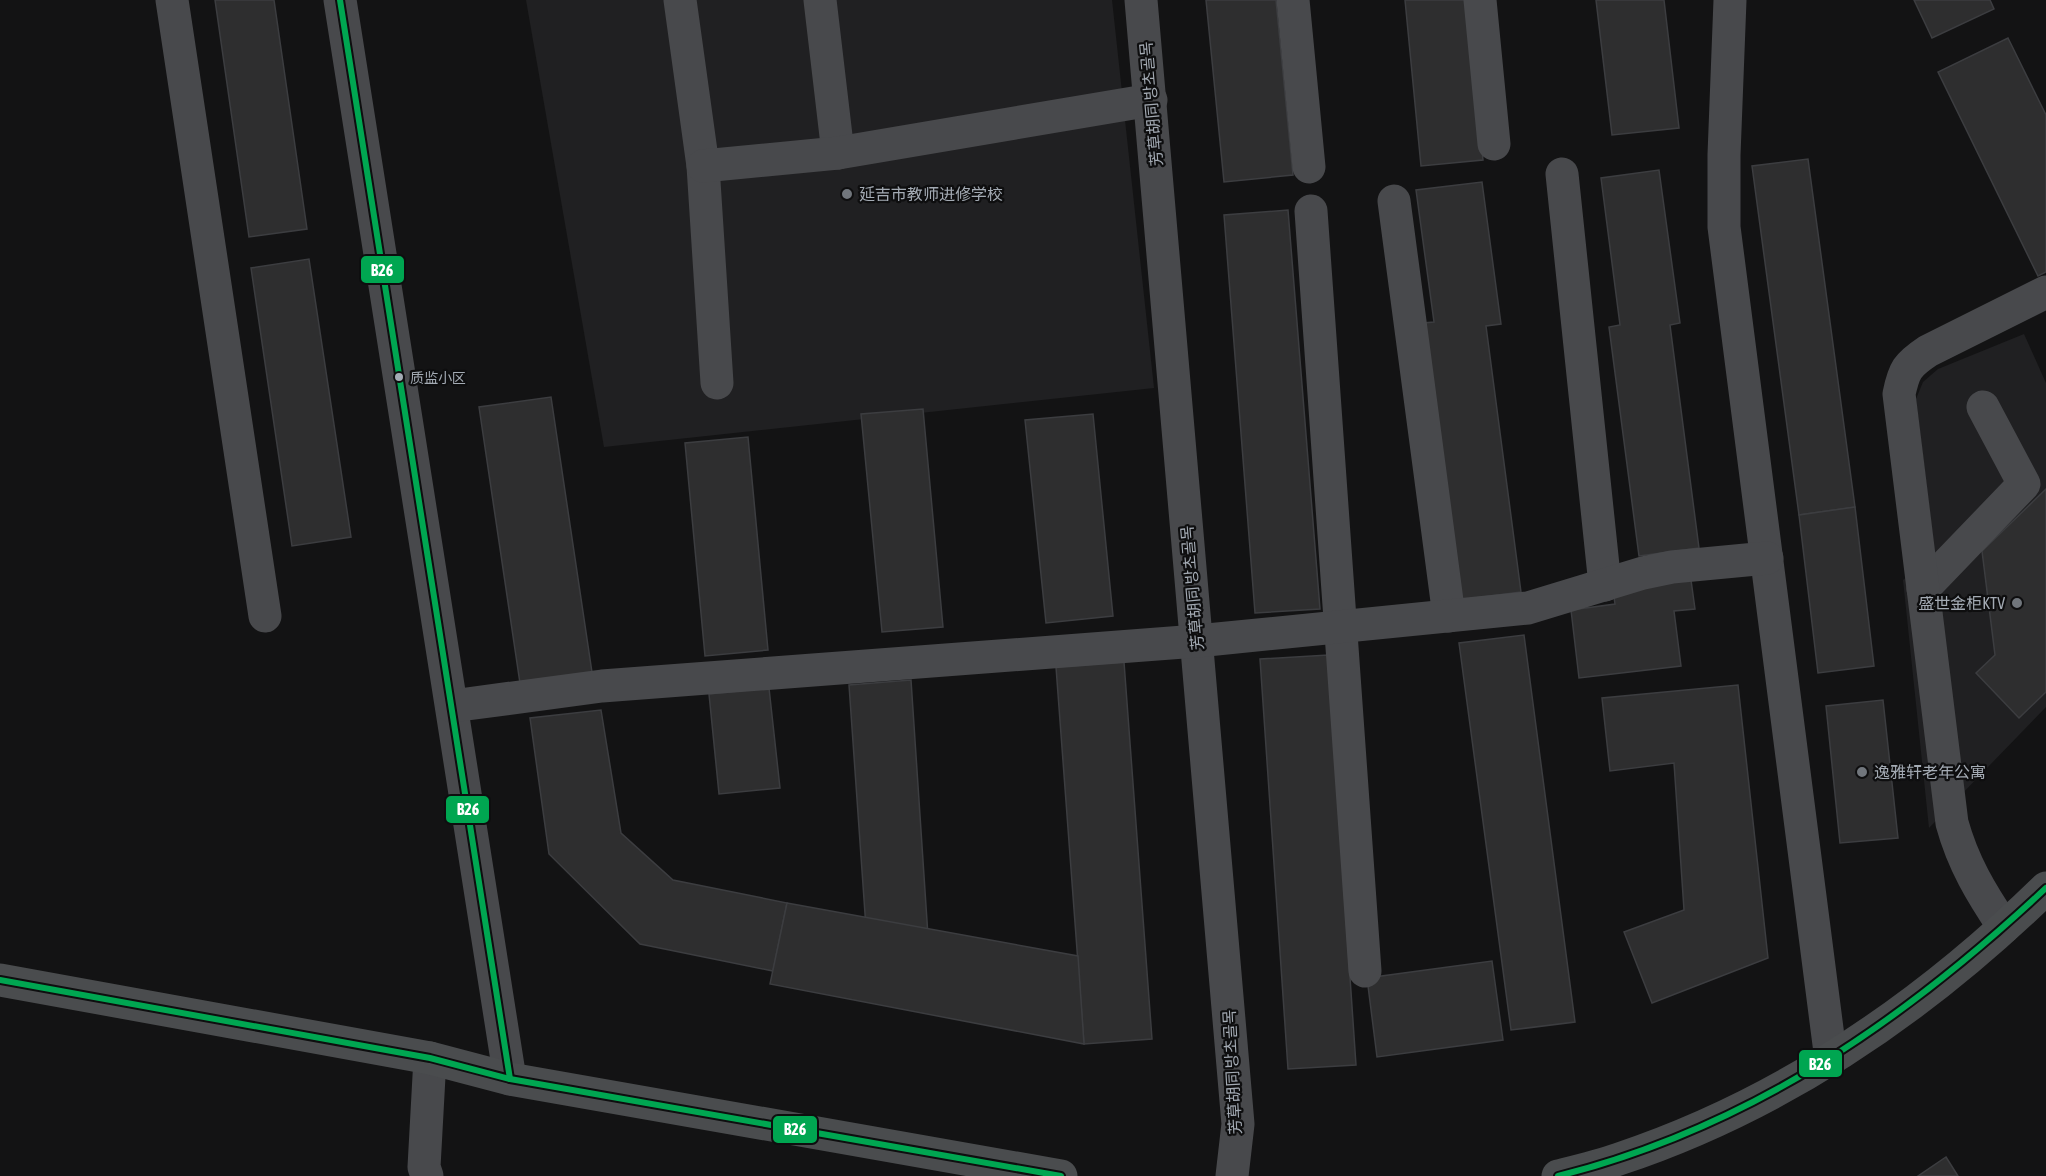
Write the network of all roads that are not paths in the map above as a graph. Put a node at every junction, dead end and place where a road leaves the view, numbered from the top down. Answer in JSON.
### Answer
{"nodes":[{"id":1,"x":172,"y":0,"type":"edge"},
{"id":2,"x":340,"y":0,"type":"edge"},
{"id":3,"x":680,"y":0,"type":"edge"},
{"id":4,"x":820,"y":0,"type":"edge"},
{"id":5,"x":1141,"y":0,"type":"edge"},
{"id":6,"x":1293,"y":0,"type":"edge"},
{"id":7,"x":1480,"y":0,"type":"edge"},
{"id":8,"x":1730,"y":0,"type":"edge"},
{"id":9,"x":1151,"y":100,"type":"junction"},
{"id":10,"x":1494,"y":144,"type":"dead end"},
{"id":11,"x":838,"y":153,"type":"junction"},
{"id":12,"x":703,"y":166,"type":"junction"},
{"id":13,"x":1309,"y":167,"type":"dead end"},
{"id":14,"x":1562,"y":174,"type":"dead end"},
{"id":15,"x":1395,"y":201,"type":"dead end"},
{"id":16,"x":1311,"y":211,"type":"dead end"},
{"id":17,"x":2046,"y":292,"type":"edge"},
{"id":18,"x":717,"y":383,"type":"dead end"},
{"id":19,"x":1983,"y":407,"type":"dead end"},
{"id":20,"x":1767,"y":558,"type":"junction"},
{"id":21,"x":1605,"y":585,"type":"junction"},
{"id":22,"x":1923,"y":589,"type":"junction"},
{"id":23,"x":265,"y":615,"type":"dead end"},
{"id":24,"x":1449,"y":616,"type":"junction"},
{"id":25,"x":1341,"y":627,"type":"junction"},
{"id":26,"x":1197,"y":641,"type":"junction"},
{"id":27,"x":452,"y":706,"type":"junction"},
{"id":28,"x":2046,"y":888,"type":"edge"},
{"id":29,"x":2004,"y":927,"type":"junction"},
{"id":30,"x":1365,"y":971,"type":"dead end"},
{"id":31,"x":0,"y":980,"type":"edge"},
{"id":32,"x":430,"y":1058,"type":"junction"},
{"id":33,"x":1831,"y":1060,"type":"junction"},
{"id":34,"x":510,"y":1079,"type":"junction"},
{"id":35,"x":427,"y":1176,"type":"edge"},
{"id":36,"x":1061,"y":1176,"type":"edge"},
{"id":37,"x":1232,"y":1176,"type":"edge"},
{"id":38,"x":1558,"y":1176,"type":"edge"}],
"edges":[{"from":1,"to":23,"type":"street"},
{"from":2,"to":27,"type":"street"},
{"from":3,"to":12,"type":"street"},
{"from":4,"to":11,"type":"street"},
{"from":5,"to":9,"type":"street","name":"芳草胡同 방초골목"},
{"from":6,"to":13,"type":"street"},
{"from":7,"to":10,"type":"street"},
{"from":8,"to":20,"type":"street"},
{"from":9,"to":11,"type":"street"},
{"from":9,"to":26,"type":"street","name":"芳草胡同 방초골목"},
{"from":11,"to":12,"type":"street"},
{"from":12,"to":18,"type":"street"},
{"from":14,"to":21,"type":"street"},
{"from":15,"to":24,"type":"street"},
{"from":16,"to":25,"type":"street"},
{"from":17,"to":22,"type":"street"},
{"from":19,"to":22,"type":"street"},
{"from":20,"to":21,"type":"street"},
{"from":20,"to":33,"type":"street"},
{"from":21,"to":24,"type":"street"},
{"from":22,"to":29,"type":"street"},
{"from":24,"to":25,"type":"street"},
{"from":25,"to":26,"type":"street"},
{"from":25,"to":30,"type":"street"},
{"from":26,"to":27,"type":"street"},
{"from":26,"to":37,"type":"street","name":"芳草胡同 방초골목"},
{"from":27,"to":34,"type":"street"},
{"from":28,"to":29,"type":"main road"},
{"from":29,"to":33,"type":"main road"},
{"from":31,"to":32,"type":"main road"},
{"from":32,"to":34,"type":"main road"},
{"from":32,"to":35,"type":"street"},
{"from":33,"to":38,"type":"main road"},
{"from":34,"to":36,"type":"main road"}]}
